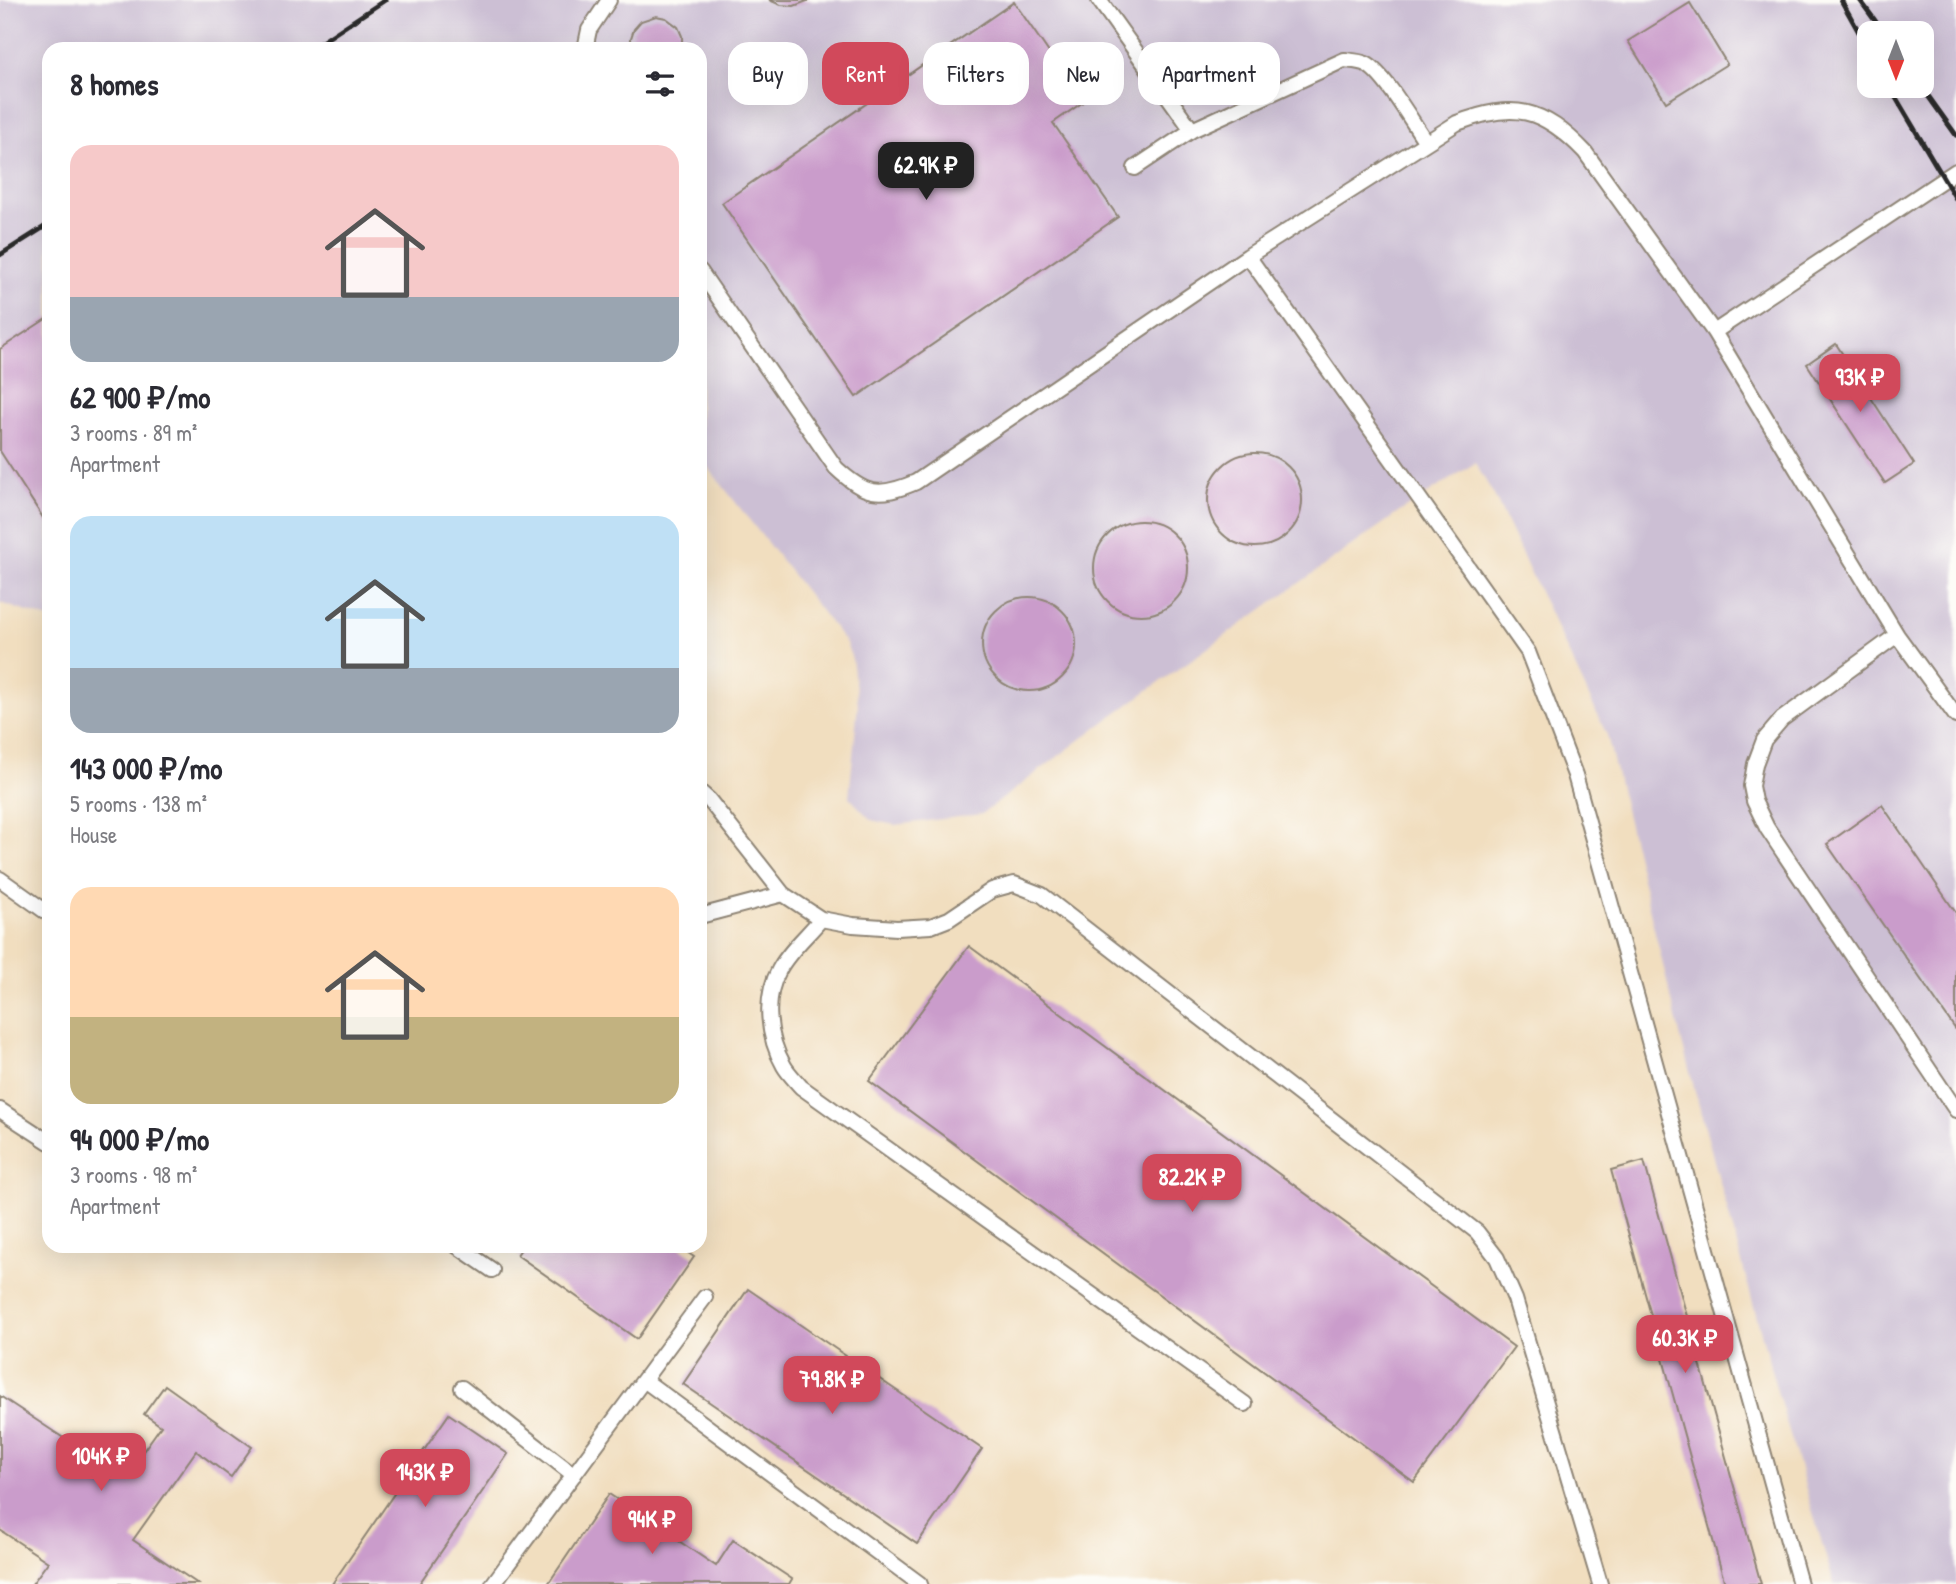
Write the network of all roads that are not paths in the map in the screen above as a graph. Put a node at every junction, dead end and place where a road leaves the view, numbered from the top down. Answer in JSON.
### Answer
{"nodes":[{"id":1,"x":609,"y":0,"type":"edge"},
{"id":2,"x":1099,"y":0,"type":"edge"},
{"id":3,"x":586,"y":42,"type":"edge"},
{"id":4,"x":1192,"y":130,"type":"junction"},
{"id":5,"x":1426,"y":142,"type":"junction"},
{"id":6,"x":1135,"y":168,"type":"dead end"},
{"id":7,"x":1956,"y":171,"type":"edge"},
{"id":8,"x":1248,"y":256,"type":"junction"},
{"id":9,"x":707,"y":281,"type":"edge"},
{"id":10,"x":1714,"y":332,"type":"junction"},
{"id":11,"x":1897,"y":635,"type":"junction"},
{"id":12,"x":1956,"y":716,"type":"edge"},
{"id":13,"x":707,"y":798,"type":"edge"},
{"id":14,"x":0,"y":879,"type":"edge"},
{"id":15,"x":783,"y":894,"type":"junction"},
{"id":16,"x":42,"y":909,"type":"edge"},
{"id":17,"x":707,"y":914,"type":"edge"},
{"id":18,"x":821,"y":919,"type":"junction"},
{"id":19,"x":0,"y":1110,"type":"edge"},
{"id":20,"x":1956,"y":1110,"type":"edge"},
{"id":21,"x":42,"y":1137,"type":"edge"},
{"id":22,"x":467,"y":1253,"type":"edge"},
{"id":23,"x":492,"y":1270,"type":"dead end"},
{"id":24,"x":705,"y":1297,"type":"dead end"},
{"id":25,"x":644,"y":1380,"type":"junction"},
{"id":26,"x":462,"y":1388,"type":"dead end"},
{"id":27,"x":1245,"y":1404,"type":"dead end"},
{"id":28,"x":574,"y":1475,"type":"junction"},
{"id":29,"x":493,"y":1584,"type":"edge"},
{"id":30,"x":920,"y":1584,"type":"edge"},
{"id":31,"x":1600,"y":1584,"type":"edge"},
{"id":32,"x":1800,"y":1584,"type":"edge"}],
"edges":[{"from":1,"to":3,"type":"lane"},
{"from":2,"to":4,"type":"lane"},
{"from":4,"to":5,"type":"lane"},
{"from":4,"to":6,"type":"lane"},
{"from":5,"to":8,"type":"lane"},
{"from":5,"to":10,"type":"lane"},
{"from":7,"to":10,"type":"lane"},
{"from":8,"to":9,"type":"lane"},
{"from":8,"to":32,"type":"lane"},
{"from":10,"to":11,"type":"lane"},
{"from":11,"to":12,"type":"lane"},
{"from":11,"to":20,"type":"lane"},
{"from":13,"to":15,"type":"lane"},
{"from":14,"to":16,"type":"lane"},
{"from":15,"to":17,"type":"lane"},
{"from":15,"to":18,"type":"lane"},
{"from":18,"to":27,"type":"lane"},
{"from":18,"to":31,"type":"lane"},
{"from":19,"to":21,"type":"lane"},
{"from":22,"to":23,"type":"lane"},
{"from":24,"to":25,"type":"lane"},
{"from":25,"to":28,"type":"lane"},
{"from":25,"to":30,"type":"lane"},
{"from":26,"to":28,"type":"lane"},
{"from":28,"to":29,"type":"lane"}]}
